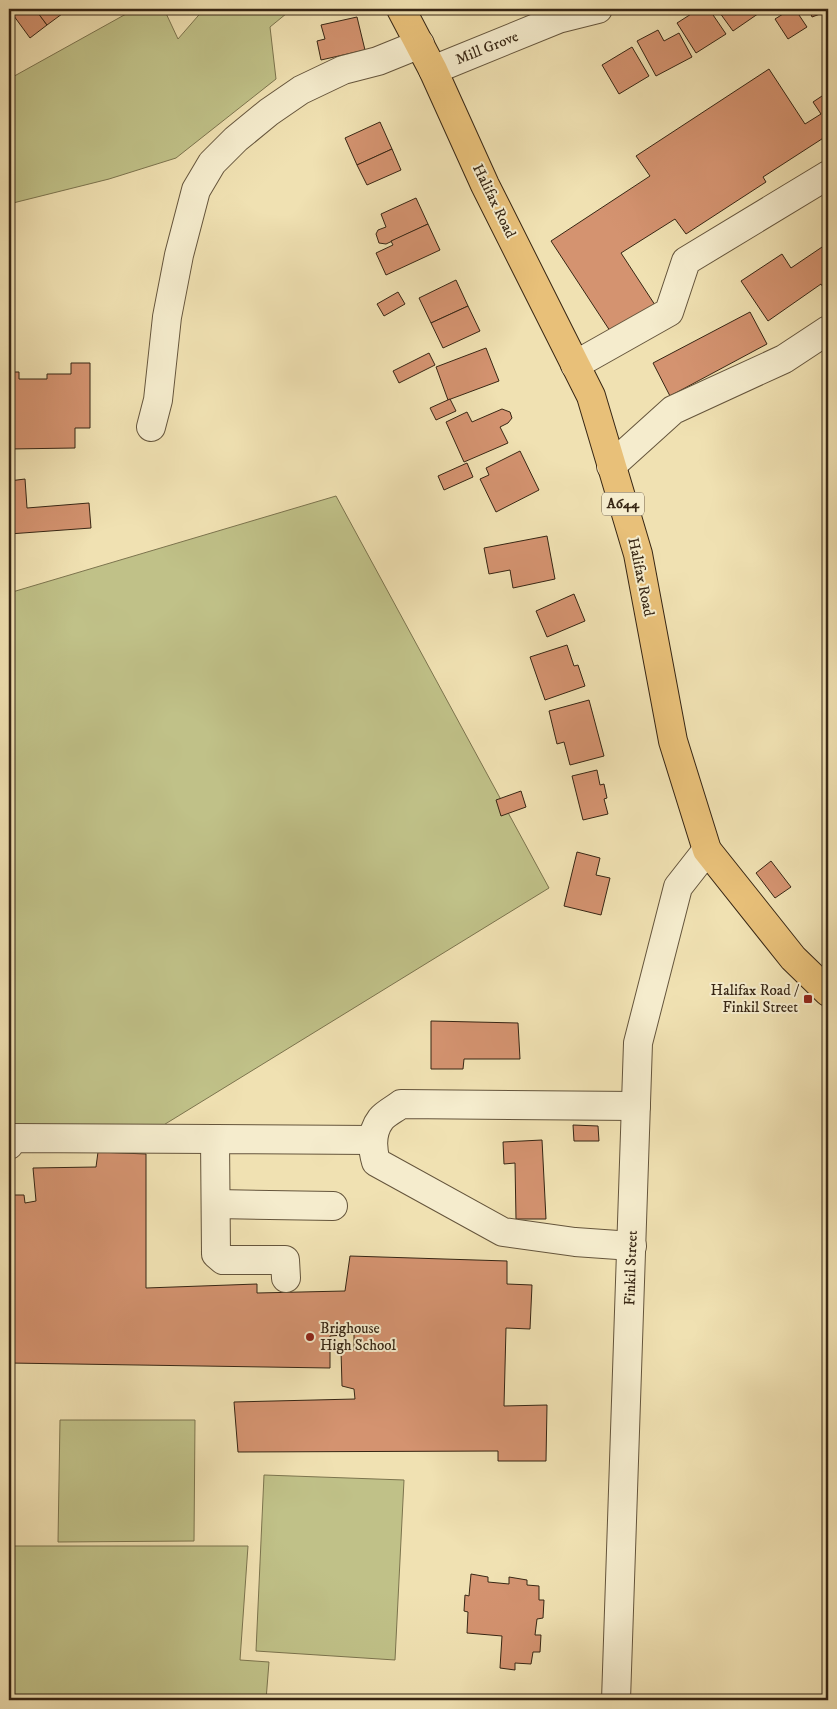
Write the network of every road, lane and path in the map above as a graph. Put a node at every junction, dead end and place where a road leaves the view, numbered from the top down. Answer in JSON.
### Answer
{"nodes":[{"id":1,"x":401,"y":9,"type":"edge"},
{"id":2,"x":598,"y":9,"type":"edge"},
{"id":3,"x":420,"y":44,"type":"junction"},
{"id":4,"x":433,"y":70,"type":"junction"},
{"id":5,"x":828,"y":175,"type":"edge"},
{"id":6,"x":828,"y":330,"type":"edge"},
{"id":7,"x":575,"y":365,"type":"junction"},
{"id":8,"x":151,"y":427,"type":"dead end"},
{"id":9,"x":612,"y":466,"type":"junction"},
{"id":10,"x":707,"y":850,"type":"junction"},
{"id":11,"x":828,"y":992,"type":"edge"},
{"id":12,"x":636,"y":1106,"type":"junction"},
{"id":13,"x":215,"y":1139,"type":"junction"},
{"id":14,"x":372,"y":1140,"type":"junction"},
{"id":15,"x":9,"y":1145,"type":"edge"},
{"id":16,"x":216,"y":1204,"type":"junction"},
{"id":17,"x":333,"y":1206,"type":"dead end"},
{"id":18,"x":632,"y":1246,"type":"junction"},
{"id":19,"x":286,"y":1278,"type":"dead end"},
{"id":20,"x":616,"y":1700,"type":"edge"}],
"edges":[{"from":1,"to":3,"type":"main road","name":"Halifax Road","number":"A644"},
{"from":2,"to":4,"type":"street","name":"Mill Grove"},
{"from":3,"to":4,"type":"main road","name":"Halifax Road","number":"A644"},
{"from":3,"to":8,"type":"street"},
{"from":4,"to":7,"type":"main road","name":"Halifax Road","number":"A644"},
{"from":5,"to":7,"type":"street"},
{"from":6,"to":9,"type":"street"},
{"from":7,"to":9,"type":"main road","name":"Halifax Road","number":"A644"},
{"from":9,"to":10,"type":"main road","name":"Halifax Road","number":"A644"},
{"from":10,"to":11,"type":"main road","name":"Halifax Road","number":"A644"},
{"from":10,"to":12,"type":"street","name":"Finkil Street"},
{"from":12,"to":14,"type":"street"},
{"from":12,"to":18,"type":"street","name":"Finkil Street"},
{"from":13,"to":14,"type":"street"},
{"from":13,"to":15,"type":"street"},
{"from":13,"to":16,"type":"street"},
{"from":14,"to":18,"type":"street"},
{"from":16,"to":17,"type":"street"},
{"from":16,"to":19,"type":"street"},
{"from":18,"to":20,"type":"street","name":"Finkil Street"}]}
